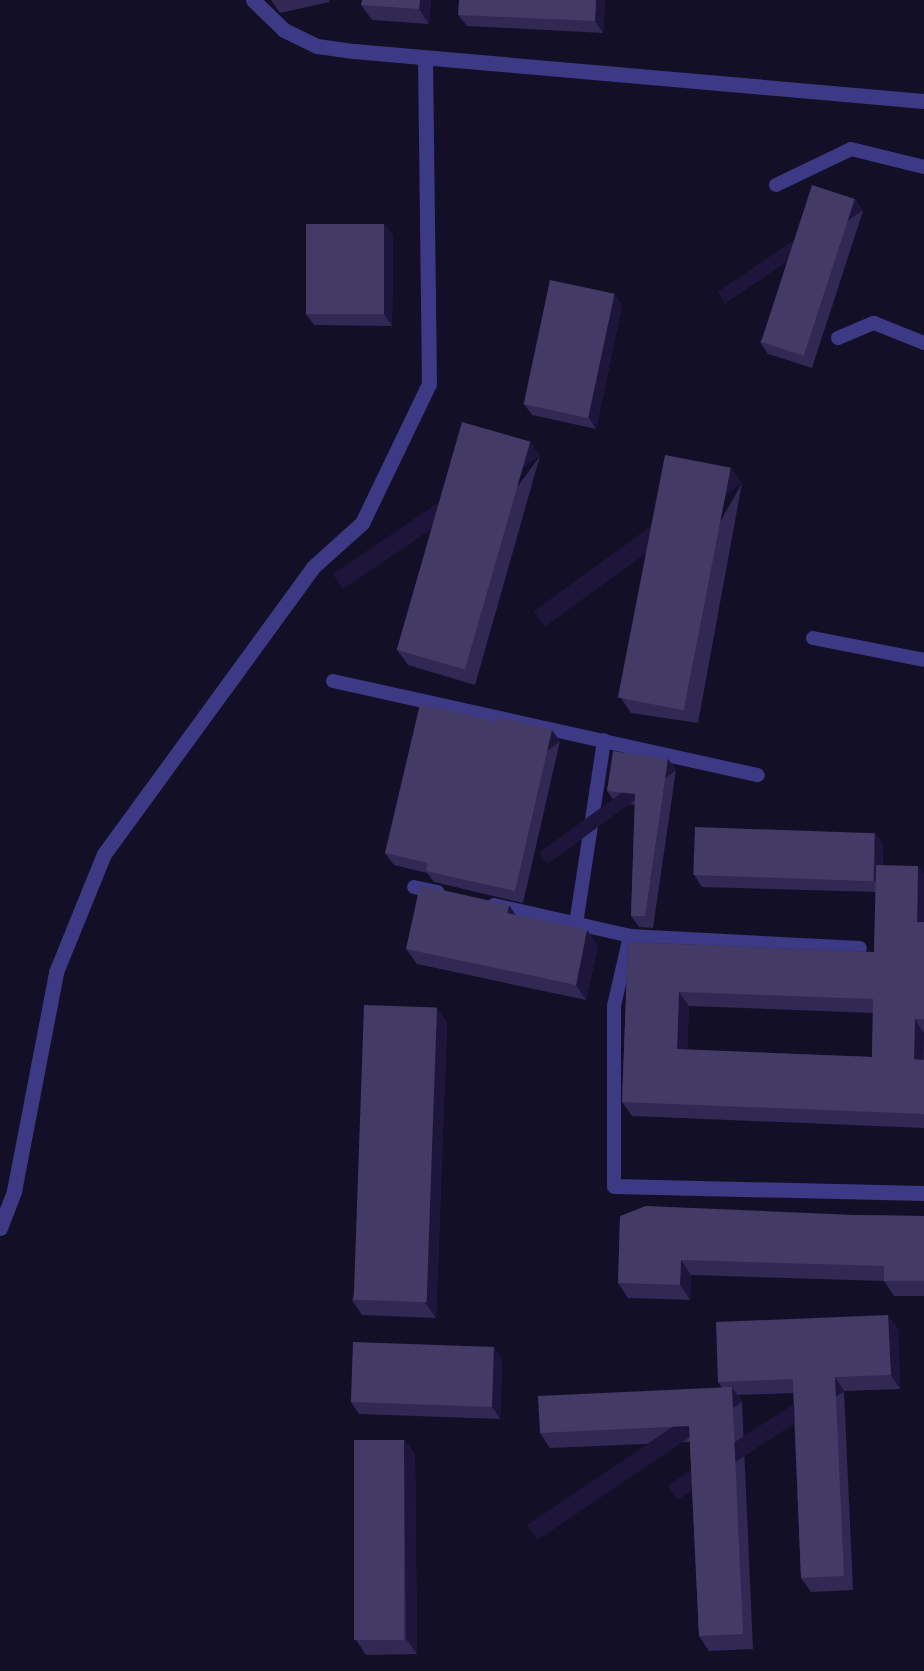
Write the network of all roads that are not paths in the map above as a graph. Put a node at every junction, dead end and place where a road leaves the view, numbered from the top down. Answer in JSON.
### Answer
{"nodes":[{"id":1,"x":253,"y":0,"type":"edge"},
{"id":2,"x":425,"y":58,"type":"junction"},
{"id":3,"x":924,"y":102,"type":"edge"},
{"id":4,"x":924,"y":167,"type":"edge"},
{"id":5,"x":776,"y":186,"type":"dead end"},
{"id":6,"x":837,"y":338,"type":"dead end"},
{"id":7,"x":924,"y":343,"type":"edge"},
{"id":8,"x":813,"y":638,"type":"dead end"},
{"id":9,"x":924,"y":660,"type":"edge"},
{"id":10,"x":333,"y":681,"type":"dead end"},
{"id":11,"x":604,"y":741,"type":"junction"},
{"id":12,"x":758,"y":775,"type":"dead end"},
{"id":13,"x":414,"y":887,"type":"dead end"},
{"id":14,"x":449,"y":895,"type":"edge"},
{"id":15,"x":484,"y":903,"type":"edge"},
{"id":16,"x":576,"y":924,"type":"junction"},
{"id":17,"x":630,"y":936,"type":"junction"},
{"id":18,"x":860,"y":948,"type":"dead end"},
{"id":19,"x":614,"y":1186,"type":"joint"},
{"id":20,"x":924,"y":1193,"type":"edge"},
{"id":21,"x":0,"y":1228,"type":"edge"}],
"edges":[{"from":1,"to":2,"type":"street"},
{"from":2,"to":3,"type":"street"},
{"from":2,"to":21,"type":"street"},
{"from":4,"to":5,"type":"lane"},
{"from":6,"to":7,"type":"lane"},
{"from":8,"to":9,"type":"lane"},
{"from":10,"to":11,"type":"lane"},
{"from":11,"to":12,"type":"lane"},
{"from":11,"to":16,"type":"lane"},
{"from":13,"to":14,"type":"lane"},
{"from":15,"to":16,"type":"lane"},
{"from":16,"to":17,"type":"lane"},
{"from":17,"to":18,"type":"lane"},
{"from":17,"to":19,"type":"lane"},
{"from":19,"to":20,"type":"street"}]}
